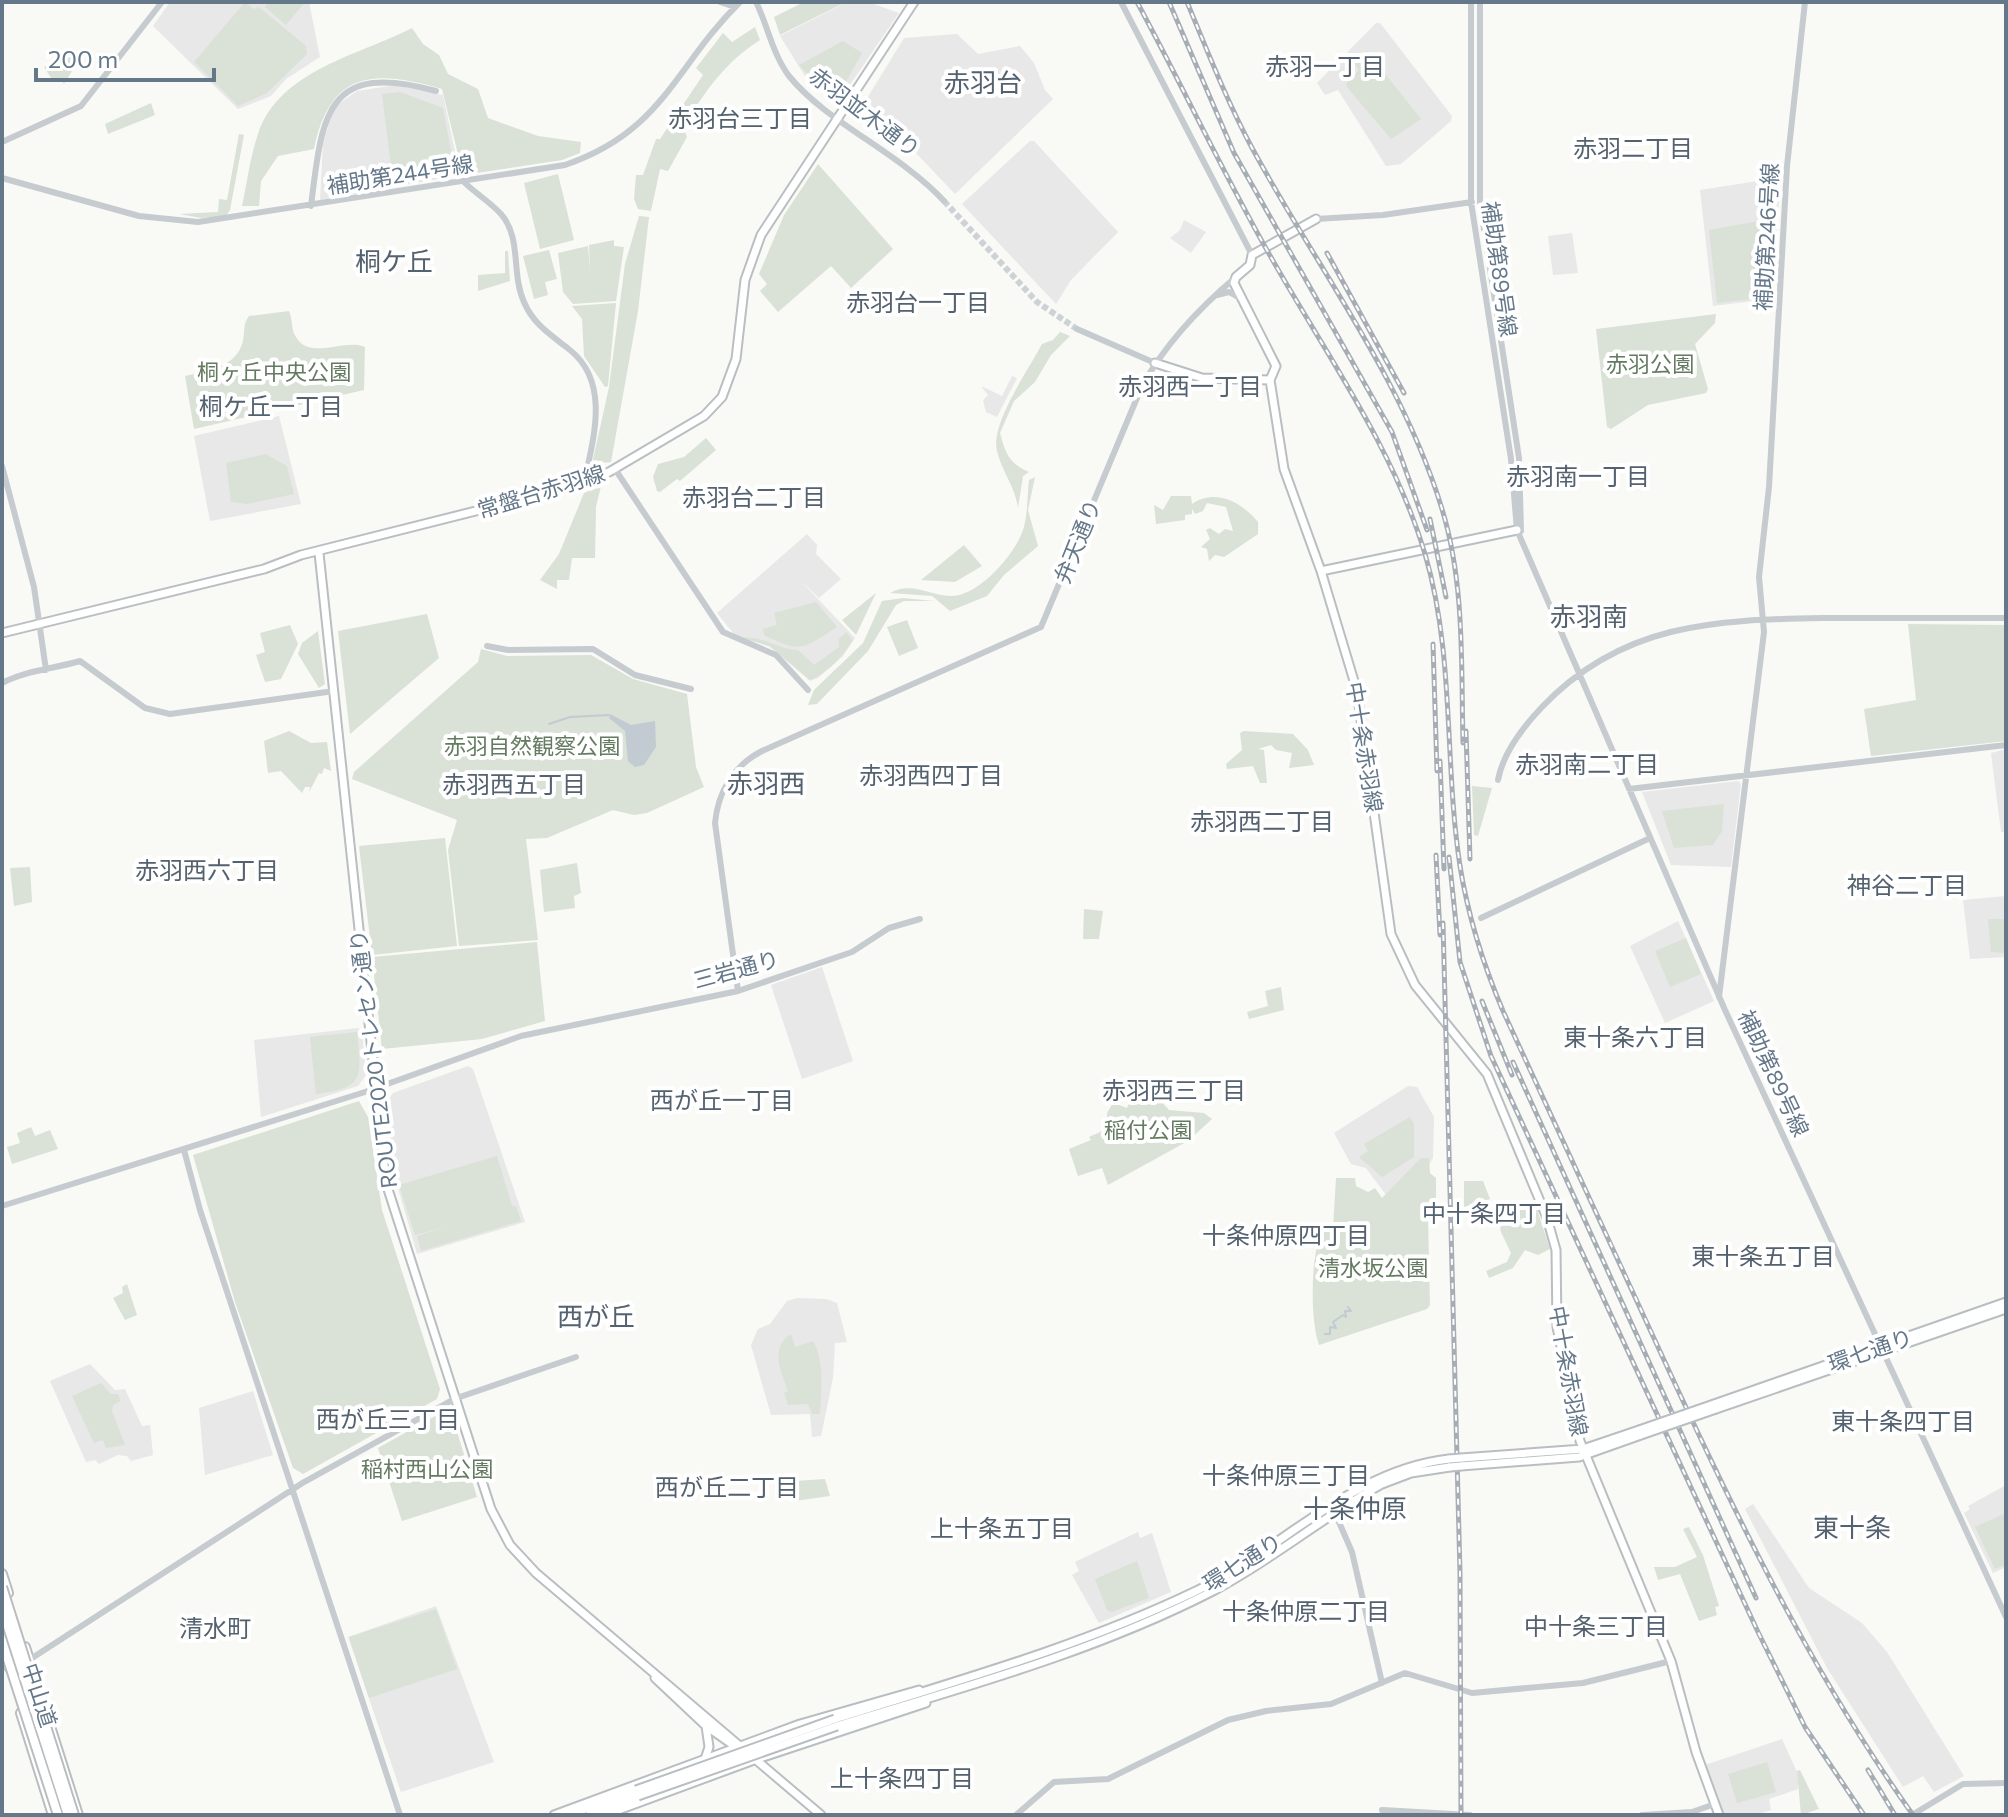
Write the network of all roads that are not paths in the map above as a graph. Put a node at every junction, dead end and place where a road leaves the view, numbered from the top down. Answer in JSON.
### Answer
{"nodes":[{"id":1,"x":162,"y":2,"type":"edge"},
{"id":2,"x":720,"y":2,"type":"edge"},
{"id":3,"x":756,"y":2,"type":"edge"},
{"id":4,"x":914,"y":2,"type":"edge"},
{"id":5,"x":1121,"y":2,"type":"edge"},
{"id":6,"x":1471,"y":2,"type":"edge"},
{"id":7,"x":1480,"y":2,"type":"edge"},
{"id":8,"x":1805,"y":2,"type":"edge"},
{"id":9,"x":737,"y":5,"type":"edge"},
{"id":10,"x":436,"y":91,"type":"dead end"},
{"id":11,"x":837,"y":116,"type":"junction"},
{"id":12,"x":2,"y":142,"type":"edge"},
{"id":13,"x":2,"y":178,"type":"edge"},
{"id":14,"x":464,"y":182,"type":"junction"},
{"id":15,"x":944,"y":201,"type":"tunnel mouth"},
{"id":16,"x":1471,"y":202,"type":"junction"},
{"id":17,"x":1480,"y":203,"type":"junction"},
{"id":18,"x":311,"y":206,"type":"junction"},
{"id":19,"x":1316,"y":219,"type":"joint"},
{"id":20,"x":1252,"y":255,"type":"junction"},
{"id":21,"x":1236,"y":277,"type":"junction"},
{"id":22,"x":1238,"y":297,"type":"junction"},
{"id":23,"x":1211,"y":298,"type":"junction"},
{"id":24,"x":1077,"y":329,"type":"tunnel mouth"},
{"id":25,"x":1155,"y":363,"type":"junction"},
{"id":26,"x":1270,"y":380,"type":"junction"},
{"id":27,"x":2,"y":466,"type":"edge"},
{"id":28,"x":615,"y":469,"type":"junction"},
{"id":29,"x":584,"y":483,"type":"junction"},
{"id":30,"x":1517,"y":530,"type":"junction"},
{"id":31,"x":1522,"y":539,"type":"junction"},
{"id":32,"x":319,"y":553,"type":"junction"},
{"id":33,"x":1321,"y":571,"type":"junction"},
{"id":34,"x":2006,"y":618,"type":"edge"},
{"id":35,"x":1763,"y":620,"type":"junction"},
{"id":36,"x":38,"y":624,"type":"junction"},
{"id":37,"x":2,"y":633,"type":"edge"},
{"id":38,"x":487,"y":646,"type":"dead end"},
{"id":39,"x":46,"y":670,"type":"junction"},
{"id":40,"x":1580,"y":674,"type":"junction"},
{"id":41,"x":2,"y":683,"type":"edge"},
{"id":42,"x":691,"y":689,"type":"dead end"},
{"id":43,"x":808,"y":690,"type":"dead end"},
{"id":44,"x":334,"y":691,"type":"junction"},
{"id":45,"x":2006,"y":745,"type":"edge"},
{"id":46,"x":1747,"y":775,"type":"junction"},
{"id":47,"x":1498,"y":780,"type":"dead end"},
{"id":48,"x":1629,"y":789,"type":"junction"},
{"id":49,"x":1650,"y":838,"type":"junction"},
{"id":50,"x":1481,"y":918,"type":"dead end"},
{"id":51,"x":920,"y":919,"type":"dead end"},
{"id":52,"x":738,"y":991,"type":"junction"},
{"id":53,"x":1719,"y":997,"type":"junction"},
{"id":54,"x":375,"y":1088,"type":"junction"},
{"id":55,"x":184,"y":1150,"type":"junction"},
{"id":56,"x":2,"y":1206,"type":"edge"},
{"id":57,"x":2006,"y":1302,"type":"edge"},
{"id":58,"x":2006,"y":1309,"type":"edge"},
{"id":59,"x":1882,"y":1349,"type":"junction"},
{"id":60,"x":576,"y":1357,"type":"dead end"},
{"id":61,"x":454,"y":1399,"type":"junction"},
{"id":62,"x":1584,"y":1452,"type":"junction"},
{"id":63,"x":1449,"y":1463,"type":"junction"},
{"id":64,"x":293,"y":1489,"type":"junction"},
{"id":65,"x":1335,"y":1513,"type":"junction"},
{"id":66,"x":2,"y":1574,"type":"edge"},
{"id":67,"x":2,"y":1587,"type":"edge"},
{"id":68,"x":2,"y":1608,"type":"edge"},
{"id":69,"x":2006,"y":1617,"type":"edge"},
{"id":70,"x":2,"y":1641,"type":"edge"},
{"id":71,"x":2,"y":1649,"type":"edge"},
{"id":72,"x":1671,"y":1661,"type":"junction"},
{"id":73,"x":23,"y":1663,"type":"junction"},
{"id":74,"x":7,"y":1669,"type":"junction"},
{"id":75,"x":653,"y":1675,"type":"junction"},
{"id":76,"x":1382,"y":1683,"type":"junction"},
{"id":77,"x":931,"y":1693,"type":"junction"},
{"id":78,"x":706,"y":1726,"type":"junction"},
{"id":79,"x":27,"y":1732,"type":"junction"},
{"id":80,"x":739,"y":1747,"type":"junction"},
{"id":81,"x":705,"y":1759,"type":"junction"},
{"id":82,"x":754,"y":1760,"type":"junction"},
{"id":83,"x":2006,"y":1783,"type":"edge"},
{"id":84,"x":637,"y":1793,"type":"junction"},
{"id":85,"x":1715,"y":1804,"type":"junction"},
{"id":86,"x":1382,"y":1810,"type":"dead end"},
{"id":87,"x":56,"y":1815,"type":"edge"},
{"id":88,"x":68,"y":1815,"type":"edge"},
{"id":89,"x":76,"y":1815,"type":"edge"},
{"id":90,"x":400,"y":1815,"type":"edge"},
{"id":91,"x":554,"y":1815,"type":"edge"},
{"id":92,"x":569,"y":1815,"type":"edge"},
{"id":93,"x":589,"y":1815,"type":"edge"},
{"id":94,"x":605,"y":1815,"type":"edge"},
{"id":95,"x":821,"y":1815,"type":"edge"},
{"id":96,"x":1016,"y":1815,"type":"edge"},
{"id":97,"x":1470,"y":1815,"type":"edge"},
{"id":98,"x":1642,"y":1815,"type":"edge"},
{"id":99,"x":1719,"y":1815,"type":"edge"},
{"id":100,"x":1912,"y":1815,"type":"edge"}],
"edges":[{"from":1,"to":12,"type":"street"},
{"from":2,"to":9,"type":"street"},
{"from":3,"to":11,"type":"street","name":"赤羽並木通り"},
{"from":4,"to":11,"type":"main road","name":"常盤台赤羽線"},
{"from":5,"to":20,"type":"street"},
{"from":6,"to":16,"type":"street","name":"補助第89号線"},
{"from":7,"to":17,"type":"street","name":"補助第89号線"},
{"from":8,"to":35,"type":"street","name":"補助第246号線"},
{"from":9,"to":14,"type":"street","name":"補助第244号線"},
{"from":10,"to":18,"type":"street"},
{"from":11,"to":15,"type":"street","name":"赤羽並木通り"},
{"from":11,"to":28,"type":"main road","name":"常盤台赤羽線"},
{"from":13,"to":18,"type":"street","name":"補助第244号線"},
{"from":14,"to":18,"type":"street","name":"補助第244号線"},
{"from":14,"to":29,"type":"street"},
{"from":16,"to":17,"type":"street"},
{"from":16,"to":19,"type":"street"},
{"from":16,"to":30,"type":"street","name":"補助第89号線"},
{"from":17,"to":31,"type":"street","name":"補助第89号線"},
{"from":19,"to":20,"type":"main road"},
{"from":20,"to":21,"type":"main road","name":"弁天通り"},
{"from":21,"to":22,"type":"main road","name":"中十条赤羽線"},
{"from":21,"to":23,"type":"street","name":"弁天通り"},
{"from":22,"to":23,"type":"street"},
{"from":22,"to":26,"type":"main road","name":"中十条赤羽線"},
{"from":23,"to":25,"type":"street","name":"弁天通り"},
{"from":24,"to":25,"type":"street"},
{"from":25,"to":26,"type":"main road"},
{"from":25,"to":52,"type":"street","name":"弁天通り"},
{"from":26,"to":33,"type":"main road","name":"中十条赤羽線"},
{"from":27,"to":36,"type":"street"},
{"from":28,"to":29,"type":"main road","name":"常盤台赤羽線"},
{"from":28,"to":43,"type":"street"},
{"from":29,"to":32,"type":"main road","name":"常盤台赤羽線"},
{"from":30,"to":31,"type":"street","name":"補助第89号線"},
{"from":30,"to":33,"type":"main road"},
{"from":31,"to":40,"type":"street","name":"補助第89号線"},
{"from":32,"to":36,"type":"main road","name":"常盤台赤羽線"},
{"from":32,"to":44,"type":"main road","name":"ROUTE2020トレセン通り"},
{"from":33,"to":62,"type":"main road","name":"中十条赤羽線"},
{"from":34,"to":35,"type":"street"},
{"from":35,"to":40,"type":"street"},
{"from":35,"to":46,"type":"street","name":"補助第246号線"},
{"from":36,"to":37,"type":"main road","name":"常盤台赤羽線"},
{"from":36,"to":39,"type":"street"},
{"from":38,"to":42,"type":"street"},
{"from":39,"to":41,"type":"street"},
{"from":39,"to":44,"type":"street"},
{"from":40,"to":47,"type":"street"},
{"from":40,"to":48,"type":"street","name":"補助第89号線"},
{"from":44,"to":54,"type":"main road","name":"ROUTE2020トレセン通り"},
{"from":45,"to":46,"type":"street"},
{"from":46,"to":48,"type":"street"},
{"from":46,"to":53,"type":"street","name":"補助第246号線"},
{"from":48,"to":49,"type":"street","name":"補助第89号線"},
{"from":49,"to":50,"type":"street"},
{"from":49,"to":53,"type":"street","name":"補助第89号線"},
{"from":51,"to":52,"type":"street","name":"三岩通り"},
{"from":52,"to":54,"type":"street","name":"三岩通り"},
{"from":53,"to":59,"type":"street","name":"補助第89号線"},
{"from":54,"to":55,"type":"street","name":"三岩通り"},
{"from":54,"to":61,"type":"main road","name":"ROUTE2020トレセン通り"},
{"from":55,"to":56,"type":"street","name":"三岩通り"},
{"from":55,"to":64,"type":"street"},
{"from":57,"to":59,"type":"main road","name":"環七通り"},
{"from":58,"to":59,"type":"main road","name":"環七通り"},
{"from":59,"to":62,"type":"main road","name":"環七通り","bridge":true},
{"from":59,"to":69,"type":"street","name":"補助第89号線"},
{"from":60,"to":61,"type":"street"},
{"from":61,"to":64,"type":"street"},
{"from":61,"to":75,"type":"main road","name":"ROUTE2020トレセン通り"},
{"from":62,"to":63,"type":"main road","name":"環七通り","bridge":true},
{"from":62,"to":72,"type":"main road","name":"中十条赤羽線"},
{"from":63,"to":65,"type":"main road","name":"環七通り"},
{"from":63,"to":77,"type":"main road","name":"環七通り"},
{"from":64,"to":73,"type":"street"},
{"from":64,"to":90,"type":"street"},
{"from":65,"to":76,"type":"street"},
{"from":65,"to":77,"type":"main road","name":"環七通り"},
{"from":66,"to":73,"type":"highway","name":"中山道"},
{"from":67,"to":89,"type":"highway","bridge":true},
{"from":68,"to":88,"type":"highway","bridge":true},
{"from":70,"to":87,"type":"highway","bridge":true},
{"from":71,"to":74,"type":"highway","name":"中山道"},
{"from":71,"to":87,"type":"highway","bridge":true},
{"from":72,"to":76,"type":"street"},
{"from":72,"to":85,"type":"main road","name":"中十条赤羽線"},
{"from":73,"to":74,"type":"street"},
{"from":73,"to":79,"type":"highway"},
{"from":73,"to":89,"type":"highway","name":"中山道"},
{"from":74,"to":79,"type":"highway","name":"中山道"},
{"from":75,"to":78,"type":"main road","name":"ROUTE2020トレセン通り"},
{"from":75,"to":80,"type":"main road","name":"ROUTE2020トレセン通り"},
{"from":76,"to":96,"type":"street"},
{"from":77,"to":80,"type":"main road"},
{"from":77,"to":82,"type":"main road"},
{"from":77,"to":84,"type":"main road","name":"環七通り","bridge":true},
{"from":78,"to":80,"type":"main road","name":"ROUTE2020トレセン通り"},
{"from":78,"to":81,"type":"main road"},
{"from":79,"to":87,"type":"highway","name":"中山道"},
{"from":80,"to":81,"type":"main road"},
{"from":80,"to":82,"type":"main road","name":"ROUTE2020トレセン通り"},
{"from":81,"to":91,"type":"main road"},
{"from":82,"to":94,"type":"main road"},
{"from":82,"to":95,"type":"main road","name":"ROUTE2020トレセン通り"},
{"from":83,"to":100,"type":"street"},
{"from":84,"to":92,"type":"main road","name":"環七通り"},
{"from":84,"to":93,"type":"main road","name":"環七通り"},
{"from":85,"to":98,"type":"street"},
{"from":85,"to":99,"type":"main road","name":"中十条赤羽線"},
{"from":86,"to":97,"type":"street"}]}
